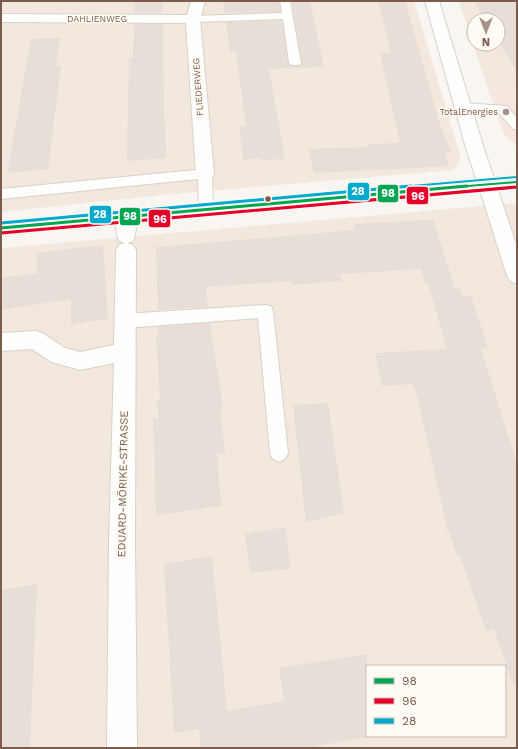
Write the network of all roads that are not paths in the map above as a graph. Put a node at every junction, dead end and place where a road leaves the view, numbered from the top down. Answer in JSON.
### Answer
{"nodes":[{"id":1,"x":198,"y":1,"type":"edge"},
{"id":2,"x":285,"y":1,"type":"edge"},
{"id":3,"x":432,"y":1,"type":"edge"},
{"id":4,"x":287,"y":16,"type":"junction"},
{"id":5,"x":1,"y":19,"type":"edge"},
{"id":6,"x":193,"y":19,"type":"junction"},
{"id":7,"x":295,"y":63,"type":"dead end"},
{"id":8,"x":463,"y":107,"type":"junction"},
{"id":9,"x":517,"y":126,"type":"edge"},
{"id":10,"x":205,"y":174,"type":"junction"},
{"id":11,"x":517,"y":182,"type":"edge"},
{"id":12,"x":487,"y":184,"type":"junction"},
{"id":13,"x":1,"y":194,"type":"edge"},
{"id":14,"x":206,"y":209,"type":"junction"},
{"id":15,"x":126,"y":216,"type":"junction"},
{"id":16,"x":1,"y":228,"type":"edge"},
{"id":17,"x":517,"y":276,"type":"edge"},
{"id":18,"x":124,"y":321,"type":"junction"},
{"id":19,"x":1,"y":342,"type":"edge"},
{"id":20,"x":125,"y":352,"type":"junction"},
{"id":21,"x":279,"y":453,"type":"dead end"},
{"id":22,"x":122,"y":748,"type":"edge"}],
"edges":[{"from":1,"to":6,"type":"street","name":"FLIEDERWEG"},
{"from":2,"to":4,"type":"lane"},
{"from":3,"to":8,"type":"street"},
{"from":4,"to":6,"type":"lane"},
{"from":4,"to":7,"type":"lane"},
{"from":5,"to":6,"type":"street","name":"DAHLIENWEG"},
{"from":6,"to":10,"type":"street","name":"FLIEDERWEG"},
{"from":8,"to":9,"type":"lane"},
{"from":8,"to":12,"type":"street"},
{"from":10,"to":13,"type":"lane"},
{"from":10,"to":14,"type":"lane"},
{"from":11,"to":12,"type":"main road"},
{"from":12,"to":14,"type":"main road"},
{"from":12,"to":17,"type":"street"},
{"from":14,"to":15,"type":"main road"},
{"from":15,"to":16,"type":"main road"},
{"from":15,"to":18,"type":"street","name":"EDUARD-MÖRIKE-STRASSE"},
{"from":18,"to":20,"type":"street","name":"EDUARD-MÖRIKE-STRASSE"},
{"from":18,"to":21,"type":"lane"},
{"from":19,"to":20,"type":"street"},
{"from":20,"to":22,"type":"street","name":"EDUARD-MÖRIKE-STRASSE"}]}
